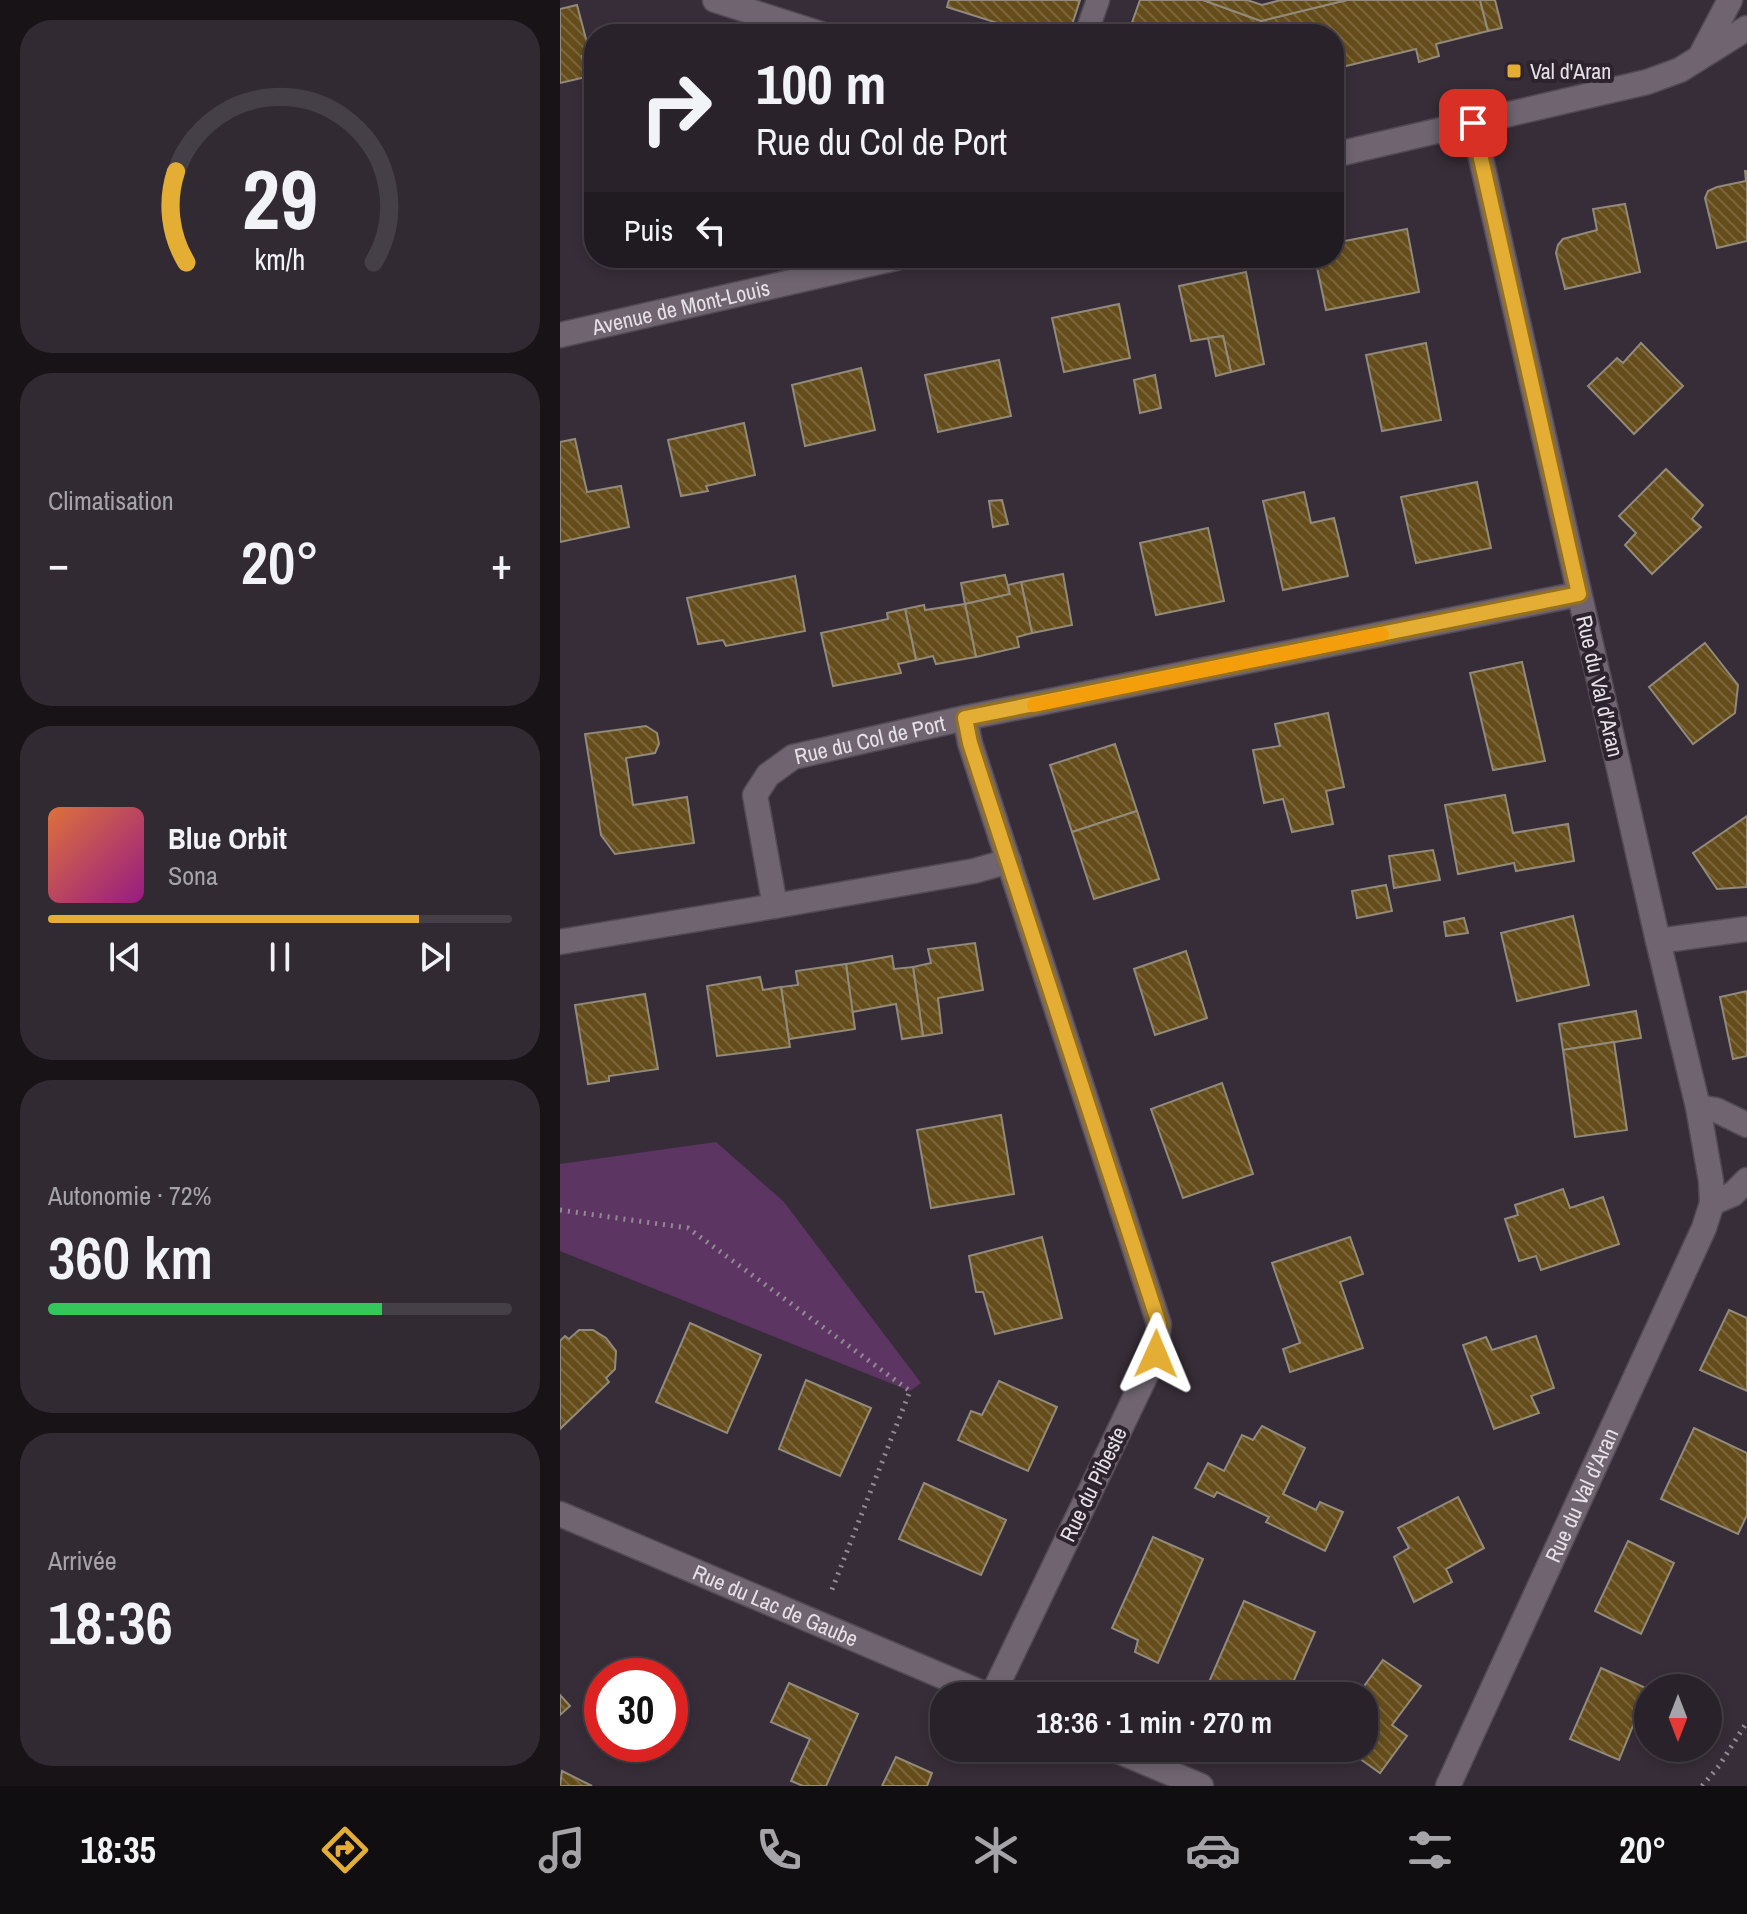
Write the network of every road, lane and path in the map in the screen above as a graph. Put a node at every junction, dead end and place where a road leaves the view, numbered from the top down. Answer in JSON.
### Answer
{"nodes":[{"id":1,"x":715,"y":0,"type":"edge"},
{"id":2,"x":1098,"y":0,"type":"edge"},
{"id":3,"x":1730,"y":0,"type":"edge"},
{"id":4,"x":790,"y":24,"type":"edge"},
{"id":5,"x":1090,"y":24,"type":"edge"},
{"id":6,"x":1747,"y":28,"type":"edge"},
{"id":7,"x":1699,"y":59,"type":"junction"},
{"id":8,"x":1473,"y":123,"type":"junction"},
{"id":9,"x":1344,"y":153,"type":"edge"},
{"id":10,"x":852,"y":268,"type":"edge"},
{"id":11,"x":560,"y":335,"type":"edge"},
{"id":12,"x":1579,"y":594,"type":"junction"},
{"id":13,"x":965,"y":718,"type":"junction"},
{"id":14,"x":1009,"y":861,"type":"junction"},
{"id":15,"x":775,"y":906,"type":"junction"},
{"id":16,"x":1747,"y":929,"type":"edge"},
{"id":17,"x":1658,"y":941,"type":"junction"},
{"id":18,"x":560,"y":942,"type":"edge"},
{"id":19,"x":1698,"y":1107,"type":"junction"},
{"id":20,"x":1747,"y":1125,"type":"edge"},
{"id":21,"x":1747,"y":1180,"type":"edge"},
{"id":22,"x":1712,"y":1203,"type":"junction"},
{"id":23,"x":560,"y":1210,"type":"edge"},
{"id":24,"x":560,"y":1514,"type":"edge"},
{"id":25,"x":818,"y":1623,"type":"junction"},
{"id":26,"x":958,"y":1682,"type":"edge"},
{"id":27,"x":998,"y":1682,"type":"edge"},
{"id":28,"x":1747,"y":1722,"type":"edge"},
{"id":29,"x":1144,"y":1762,"type":"edge"},
{"id":30,"x":1201,"y":1786,"type":"edge"},
{"id":31,"x":1448,"y":1786,"type":"edge"},
{"id":32,"x":1702,"y":1786,"type":"edge"}],
"edges":[{"from":1,"to":4,"type":"street"},
{"from":2,"to":5,"type":"lane"},
{"from":3,"to":7,"type":"street"},
{"from":6,"to":7,"type":"street"},
{"from":7,"to":8,"type":"street"},
{"from":8,"to":9,"type":"street"},
{"from":8,"to":12,"type":"street","name":"Rue du Val d'Aran"},
{"from":10,"to":11,"type":"street","name":"Avenue de Mont-Louis"},
{"from":12,"to":13,"type":"street","name":"Rue du Col de Port"},
{"from":12,"to":17,"type":"street","name":"Rue du Val d'Aran"},
{"from":13,"to":14,"type":"street","name":"Rue du Pibeste"},
{"from":13,"to":15,"type":"street","name":"Rue du Col de Port"},
{"from":14,"to":15,"type":"street"},
{"from":14,"to":27,"type":"street","name":"Rue du Pibeste"},
{"from":15,"to":18,"type":"street"},
{"from":16,"to":17,"type":"street"},
{"from":17,"to":19,"type":"street","name":"Rue du Val d'Aran"},
{"from":19,"to":20,"type":"street"},
{"from":19,"to":22,"type":"street","name":"Rue du Val d'Aran"},
{"from":21,"to":22,"type":"street"},
{"from":22,"to":31,"type":"street","name":"Rue du Val d'Aran"},
{"from":23,"to":25,"type":"path"},
{"from":24,"to":25,"type":"street","name":"Rue du Lac de Gaube"},
{"from":25,"to":26,"type":"street","name":"Rue du Lac de Gaube"},
{"from":28,"to":32,"type":"path"},
{"from":29,"to":30,"type":"street"}]}
